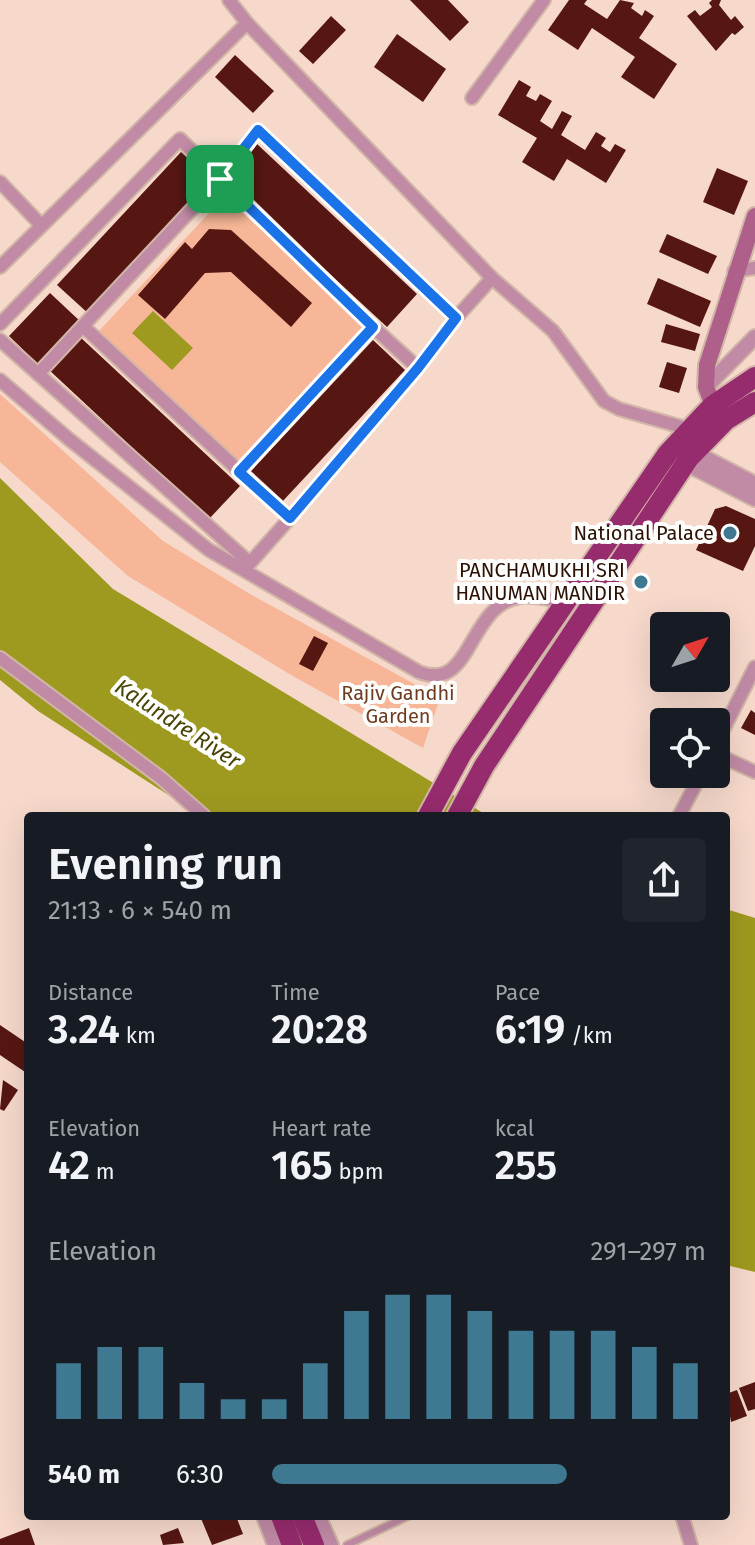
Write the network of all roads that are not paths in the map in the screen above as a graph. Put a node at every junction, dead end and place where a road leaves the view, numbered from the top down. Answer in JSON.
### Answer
{"nodes":[{"id":1,"x":229,"y":0,"type":"edge"},
{"id":2,"x":544,"y":0,"type":"edge"},
{"id":3,"x":247,"y":23,"type":"junction"},
{"id":4,"x":472,"y":98,"type":"dead end"},
{"id":5,"x":220,"y":179,"type":"junction"},
{"id":6,"x":0,"y":182,"type":"edge"},
{"id":7,"x":755,"y":216,"type":"edge"},
{"id":8,"x":41,"y":225,"type":"junction"},
{"id":9,"x":0,"y":267,"type":"edge"},
{"id":10,"x":755,"y":268,"type":"edge"},
{"id":11,"x":734,"y":271,"type":"junction"},
{"id":12,"x":492,"y":278,"type":"junction"},
{"id":13,"x":456,"y":318,"type":"junction"},
{"id":14,"x":0,"y":324,"type":"edge"},
{"id":15,"x":373,"y":327,"type":"junction"},
{"id":16,"x":85,"y":328,"type":"junction"},
{"id":17,"x":755,"y":337,"type":"edge"},
{"id":18,"x":0,"y":340,"type":"edge"},
{"id":19,"x":418,"y":368,"type":"junction"},
{"id":20,"x":38,"y":374,"type":"junction"},
{"id":21,"x":755,"y":377,"type":"edge"},
{"id":22,"x":0,"y":380,"type":"edge"},
{"id":23,"x":709,"y":396,"type":"junction"},
{"id":24,"x":755,"y":402,"type":"edge"},
{"id":25,"x":721,"y":425,"type":"junction"},
{"id":26,"x":682,"y":448,"type":"junction"},
{"id":27,"x":239,"y":472,"type":"junction"},
{"id":28,"x":755,"y":484,"type":"edge"},
{"id":29,"x":755,"y":499,"type":"edge"},
{"id":30,"x":290,"y":518,"type":"junction"},
{"id":31,"x":564,"y":602,"type":"junction"},
{"id":32,"x":0,"y":658,"type":"edge"},
{"id":33,"x":755,"y":667,"type":"edge"},
{"id":34,"x":730,"y":716,"type":"edge"},
{"id":35,"x":730,"y":760,"type":"edge"},
{"id":36,"x":755,"y":772,"type":"edge"},
{"id":37,"x":694,"y":788,"type":"edge"},
{"id":38,"x":199,"y":812,"type":"edge"},
{"id":39,"x":430,"y":812,"type":"edge"},
{"id":40,"x":459,"y":812,"type":"edge"},
{"id":41,"x":681,"y":812,"type":"edge"},
{"id":42,"x":266,"y":1520,"type":"edge"},
{"id":43,"x":283,"y":1520,"type":"edge"},
{"id":44,"x":304,"y":1520,"type":"edge"},
{"id":45,"x":320,"y":1520,"type":"edge"},
{"id":46,"x":400,"y":1520,"type":"edge"},
{"id":47,"x":683,"y":1520,"type":"edge"},
{"id":48,"x":275,"y":1545,"type":"edge"},
{"id":49,"x":292,"y":1545,"type":"edge"},
{"id":50,"x":314,"y":1545,"type":"edge"},
{"id":51,"x":331,"y":1545,"type":"edge"},
{"id":52,"x":347,"y":1545,"type":"edge"},
{"id":53,"x":691,"y":1545,"type":"edge"}],
"edges":[{"from":1,"to":3,"type":"street"},
{"from":2,"to":4,"type":"street"},
{"from":3,"to":8,"type":"street"},
{"from":3,"to":12,"type":"street"},
{"from":5,"to":13,"type":"street"},
{"from":5,"to":14,"type":"street"},
{"from":5,"to":15,"type":"street"},
{"from":5,"to":16,"type":"street"},
{"from":6,"to":8,"type":"street"},
{"from":7,"to":11,"type":"main road"},
{"from":8,"to":9,"type":"street"},
{"from":10,"to":11,"type":"street"},
{"from":11,"to":23,"type":"main road"},
{"from":12,"to":13,"type":"street"},
{"from":12,"to":26,"type":"street"},
{"from":13,"to":19,"type":"street"},
{"from":15,"to":19,"type":"street"},
{"from":15,"to":27,"type":"street"},
{"from":16,"to":20,"type":"street"},
{"from":16,"to":27,"type":"street"},
{"from":17,"to":23,"type":"street"},
{"from":18,"to":20,"type":"street"},
{"from":19,"to":30,"type":"street"},
{"from":20,"to":30,"type":"street"},
{"from":21,"to":23,"type":"highway"},
{"from":22,"to":31,"type":"street"},
{"from":23,"to":25,"type":"main road"},
{"from":23,"to":26,"type":"highway"},
{"from":24,"to":25,"type":"highway"},
{"from":25,"to":26,"type":"highway"},
{"from":26,"to":28,"type":"street"},
{"from":26,"to":29,"type":"street"},
{"from":26,"to":31,"type":"highway"},
{"from":26,"to":40,"type":"highway"},
{"from":27,"to":30,"type":"street"},
{"from":31,"to":39,"type":"highway"},
{"from":32,"to":38,"type":"street"},
{"from":33,"to":34,"type":"street"},
{"from":35,"to":36,"type":"street"},
{"from":37,"to":41,"type":"street"},
{"from":42,"to":48,"type":"street"},
{"from":43,"to":49,"type":"highway"},
{"from":44,"to":50,"type":"highway"},
{"from":45,"to":51,"type":"street"},
{"from":46,"to":52,"type":"lane"},
{"from":47,"to":53,"type":"street"}]}
